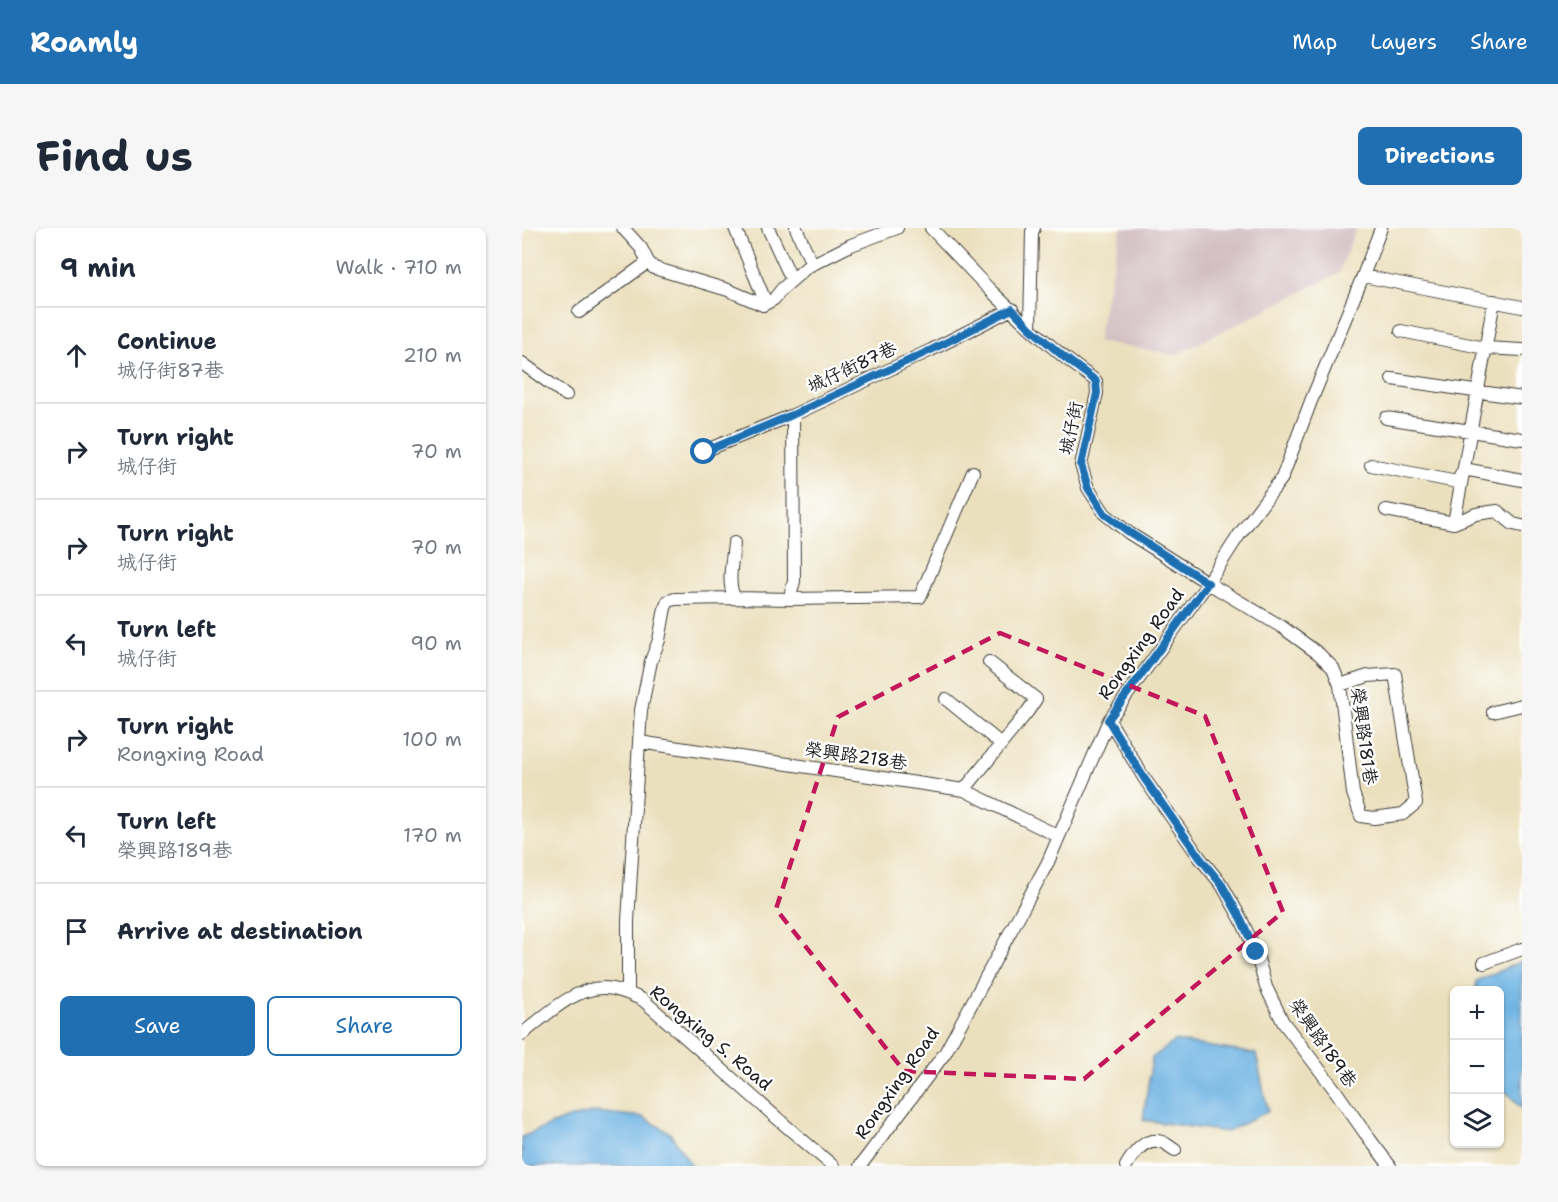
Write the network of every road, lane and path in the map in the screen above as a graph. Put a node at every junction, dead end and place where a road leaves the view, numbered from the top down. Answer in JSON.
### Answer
{"nodes":[{"id":1,"x":623,"y":228,"type":"edge"},
{"id":2,"x":735,"y":228,"type":"edge"},
{"id":3,"x":768,"y":228,"type":"edge"},
{"id":4,"x":796,"y":228,"type":"edge"},
{"id":5,"x":897,"y":228,"type":"edge"},
{"id":6,"x":931,"y":228,"type":"edge"},
{"id":7,"x":1034,"y":228,"type":"edge"},
{"id":8,"x":1381,"y":228,"type":"edge"},
{"id":9,"x":648,"y":262,"type":"junction"},
{"id":10,"x":812,"y":264,"type":"junction"},
{"id":11,"x":1364,"y":276,"type":"junction"},
{"id":12,"x":792,"y":280,"type":"junction"},
{"id":13,"x":1494,"y":301,"type":"junction"},
{"id":14,"x":766,"y":303,"type":"junction"},
{"id":15,"x":1522,"y":307,"type":"edge"},
{"id":16,"x":579,"y":312,"type":"dead end"},
{"id":17,"x":1022,"y":320,"type":"junction"},
{"id":18,"x":1401,"y":332,"type":"dead end"},
{"id":19,"x":1485,"y":348,"type":"junction"},
{"id":20,"x":1522,"y":350,"type":"edge"},
{"id":21,"x":522,"y":363,"type":"edge"},
{"id":22,"x":1392,"y":379,"type":"dead end"},
{"id":23,"x":1477,"y":392,"type":"junction"},
{"id":24,"x":566,"y":395,"type":"dead end"},
{"id":25,"x":1522,"y":398,"type":"edge"},
{"id":26,"x":792,"y":415,"type":"junction"},
{"id":27,"x":1386,"y":418,"type":"dead end"},
{"id":28,"x":1470,"y":431,"type":"junction"},
{"id":29,"x":1522,"y":439,"type":"edge"},
{"id":30,"x":704,"y":452,"type":"dead end"},
{"id":31,"x":1371,"y":465,"type":"dead end"},
{"id":32,"x":1464,"y":469,"type":"junction"},
{"id":33,"x":973,"y":472,"type":"dead end"},
{"id":34,"x":1522,"y":480,"type":"edge"},
{"id":35,"x":1386,"y":510,"type":"dead end"},
{"id":36,"x":1454,"y":522,"type":"junction"},
{"id":37,"x":1522,"y":526,"type":"edge"},
{"id":38,"x":734,"y":543,"type":"dead end"},
{"id":39,"x":1208,"y":583,"type":"junction"},
{"id":40,"x":735,"y":598,"type":"junction"},
{"id":41,"x":791,"y":599,"type":"junction"},
{"id":42,"x":989,"y":662,"type":"dead end"},
{"id":43,"x":1340,"y":685,"type":"junction"},
{"id":44,"x":946,"y":699,"type":"dead end"},
{"id":45,"x":1522,"y":705,"type":"edge"},
{"id":46,"x":1493,"y":712,"type":"dead end"},
{"id":47,"x":1108,"y":720,"type":"junction"},
{"id":48,"x":639,"y":742,"type":"junction"},
{"id":49,"x":1001,"y":744,"type":"junction"},
{"id":50,"x":964,"y":790,"type":"junction"},
{"id":51,"x":1058,"y":836,"type":"junction"},
{"id":52,"x":1522,"y":949,"type":"edge"},
{"id":53,"x":1484,"y":963,"type":"dead end"},
{"id":54,"x":628,"y":993,"type":"junction"},
{"id":55,"x":522,"y":1034,"type":"edge"},
{"id":56,"x":1175,"y":1150,"type":"dead end"},
{"id":57,"x":833,"y":1166,"type":"edge"},
{"id":58,"x":860,"y":1166,"type":"edge"},
{"id":59,"x":1126,"y":1166,"type":"edge"},
{"id":60,"x":1390,"y":1166,"type":"edge"}],
"edges":[{"from":1,"to":9,"type":"street"},
{"from":2,"to":14,"type":"street"},
{"from":3,"to":12,"type":"street"},
{"from":4,"to":10,"type":"street"},
{"from":5,"to":10,"type":"street"},
{"from":6,"to":17,"type":"street","name":"城仔街"},
{"from":7,"to":17,"type":"street"},
{"from":8,"to":11,"type":"street","name":"Rongxing Road"},
{"from":9,"to":14,"type":"street"},
{"from":9,"to":16,"type":"street"},
{"from":10,"to":12,"type":"street"},
{"from":11,"to":13,"type":"street"},
{"from":11,"to":39,"type":"street","name":"Rongxing Road"},
{"from":12,"to":14,"type":"street"},
{"from":13,"to":15,"type":"street"},
{"from":13,"to":19,"type":"street"},
{"from":17,"to":26,"type":"street","name":"城仔街87巷"},
{"from":17,"to":39,"type":"street","name":"城仔街"},
{"from":18,"to":19,"type":"street"},
{"from":19,"to":20,"type":"street"},
{"from":19,"to":23,"type":"street"},
{"from":21,"to":24,"type":"street"},
{"from":22,"to":23,"type":"street"},
{"from":23,"to":25,"type":"street"},
{"from":23,"to":28,"type":"street"},
{"from":26,"to":30,"type":"street","name":"城仔街87巷"},
{"from":26,"to":41,"type":"street"},
{"from":27,"to":28,"type":"street"},
{"from":28,"to":29,"type":"street"},
{"from":28,"to":32,"type":"street"},
{"from":31,"to":32,"type":"street"},
{"from":32,"to":34,"type":"street"},
{"from":32,"to":36,"type":"street"},
{"from":33,"to":41,"type":"street"},
{"from":35,"to":36,"type":"street"},
{"from":36,"to":37,"type":"street"},
{"from":38,"to":40,"type":"street"},
{"from":39,"to":43,"type":"street","name":"榮興路181巷"},
{"from":39,"to":47,"type":"street","name":"Rongxing Road"},
{"from":40,"to":41,"type":"street"},
{"from":40,"to":48,"type":"street"},
{"from":42,"to":49,"type":"street"},
{"from":43,"to":43,"type":"street","name":"榮興路181巷"},
{"from":44,"to":49,"type":"street"},
{"from":45,"to":46,"type":"street"},
{"from":47,"to":51,"type":"street","name":"Rongxing Road"},
{"from":47,"to":60,"type":"street","name":"榮興路189巷"},
{"from":48,"to":50,"type":"street","name":"榮興路218巷"},
{"from":48,"to":54,"type":"street"},
{"from":49,"to":50,"type":"street"},
{"from":50,"to":51,"type":"street","name":"榮興路218巷"},
{"from":51,"to":58,"type":"street","name":"Rongxing Road"},
{"from":52,"to":53,"type":"street"},
{"from":54,"to":55,"type":"street","name":"Rongxing S. Road"},
{"from":54,"to":57,"type":"street","name":"Rongxing S. Road"},
{"from":56,"to":59,"type":"street"}]}
